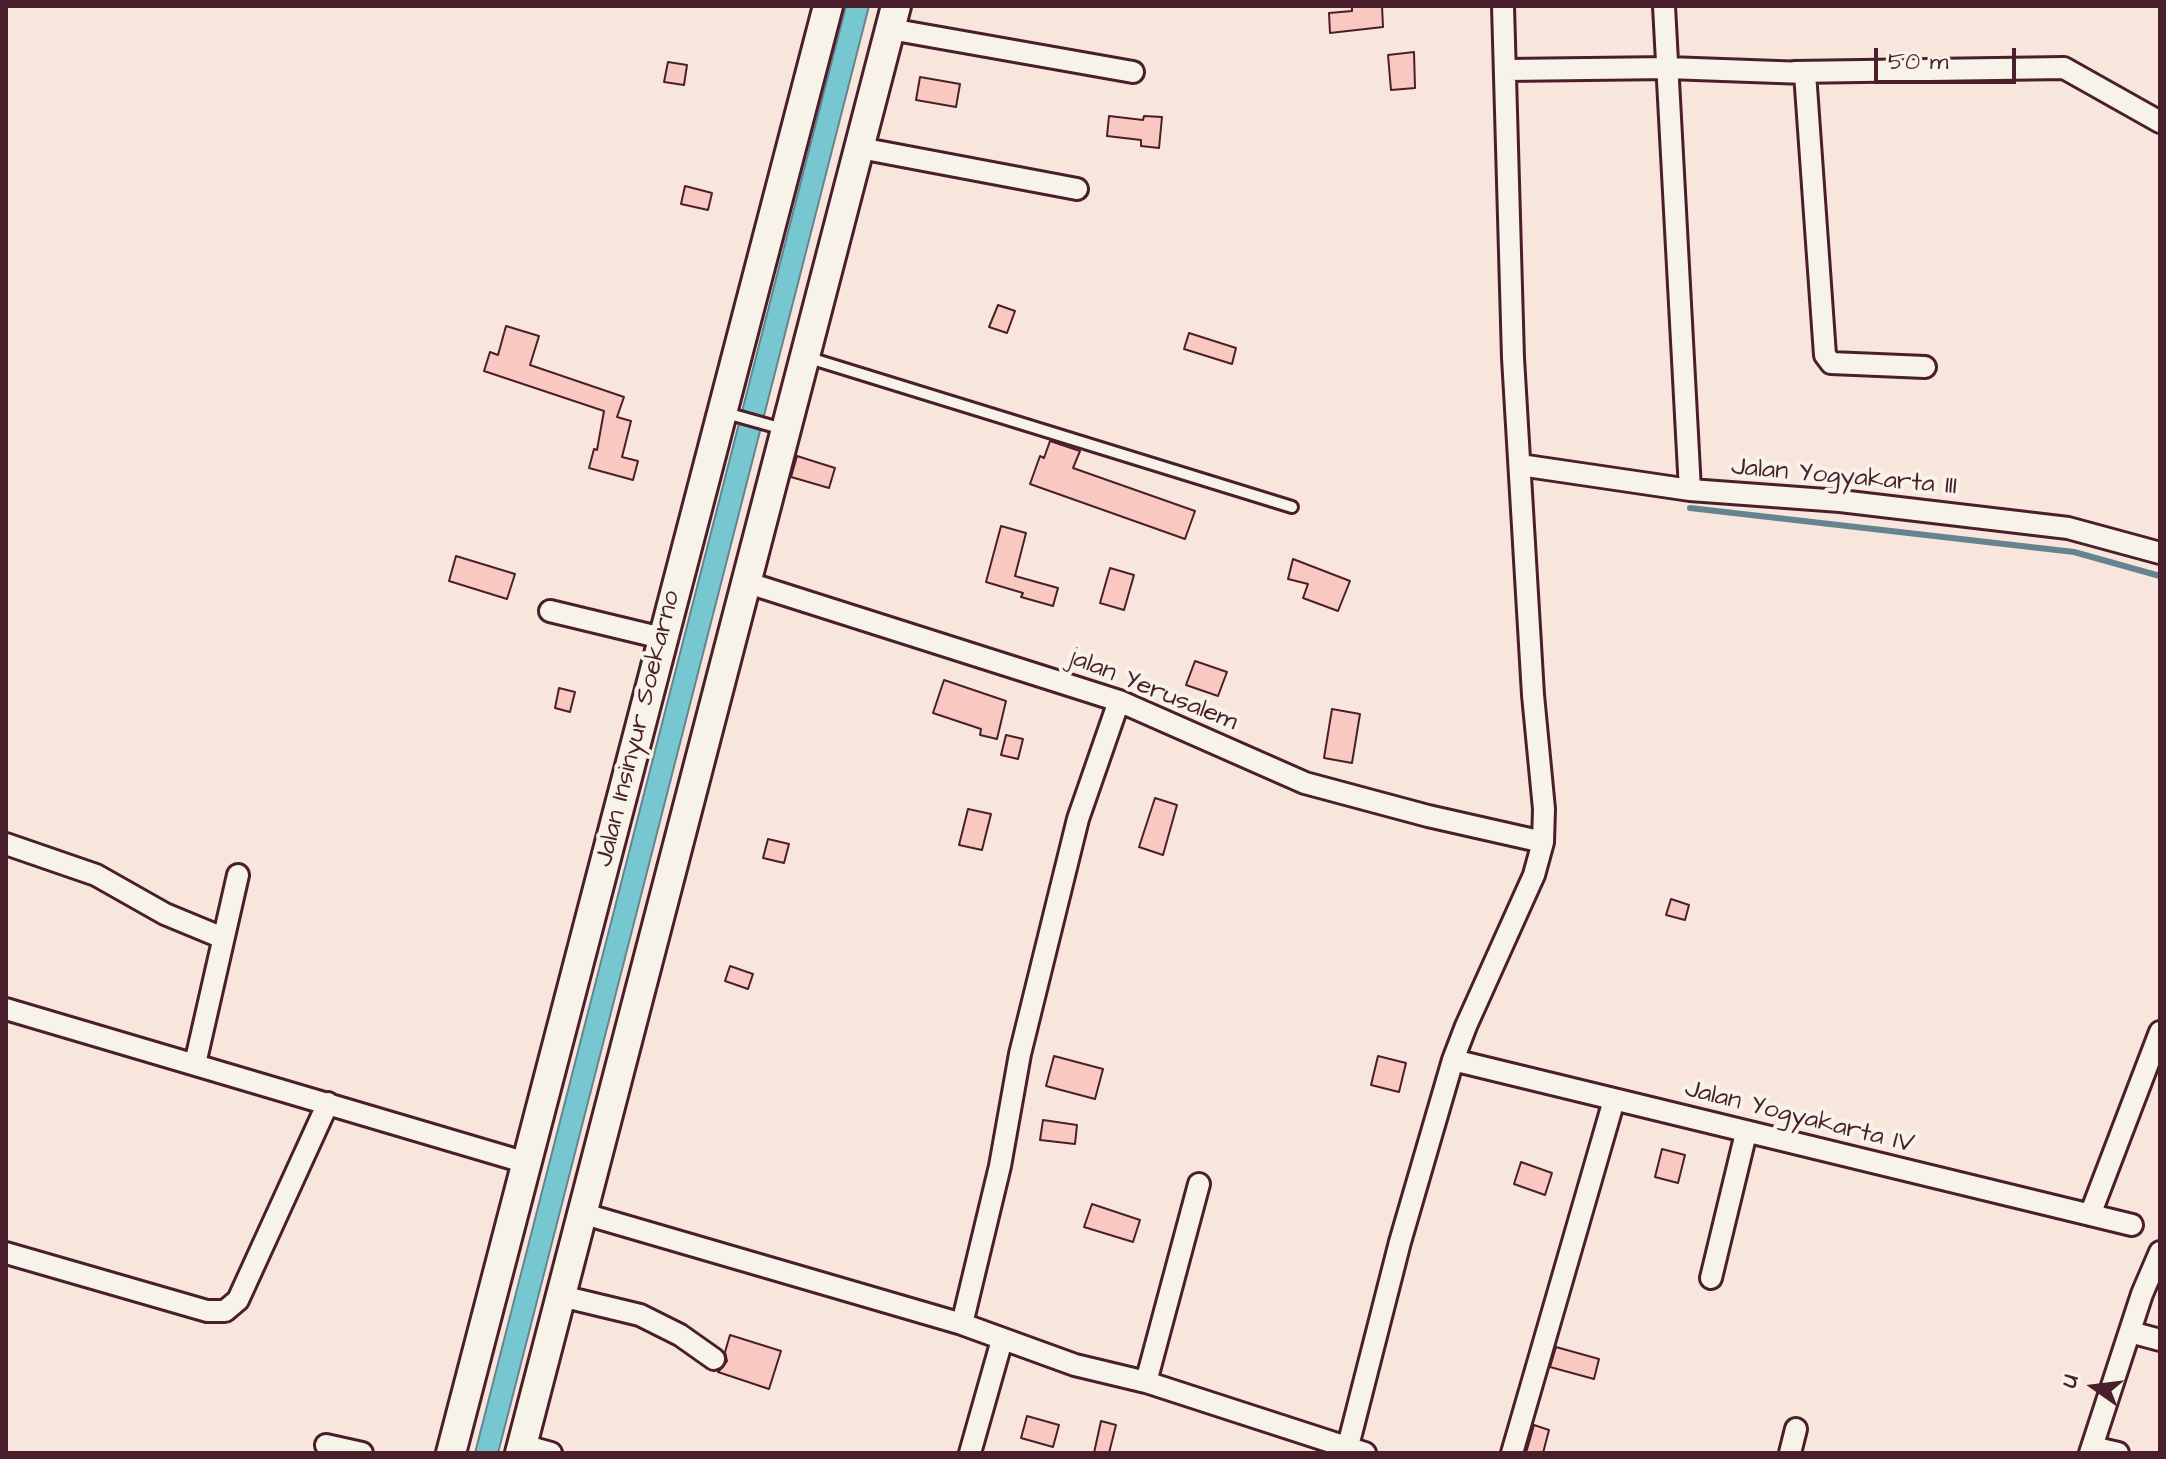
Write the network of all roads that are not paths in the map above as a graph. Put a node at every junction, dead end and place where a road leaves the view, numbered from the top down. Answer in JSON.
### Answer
{"nodes":[{"id":1,"x":828,"y":6,"type":"edge"},
{"id":2,"x":1503,"y":6,"type":"edge"},
{"id":3,"x":1664,"y":6,"type":"edge"},
{"id":4,"x":893,"y":17,"type":"edge"},
{"id":5,"x":1668,"y":68,"type":"junction"},
{"id":6,"x":1507,"y":70,"type":"junction"},
{"id":7,"x":1133,"y":72,"type":"dead end"},
{"id":8,"x":1794,"y":72,"type":"junction"},
{"id":9,"x":2160,"y":122,"type":"edge"},
{"id":10,"x":860,"y":148,"type":"junction"},
{"id":11,"x":1077,"y":189,"type":"dead end"},
{"id":12,"x":804,"y":356,"type":"junction"},
{"id":13,"x":1925,"y":367,"type":"dead end"},
{"id":14,"x":732,"y":415,"type":"junction"},
{"id":15,"x":774,"y":427,"type":"junction"},
{"id":16,"x":1520,"y":465,"type":"junction"},
{"id":17,"x":1690,"y":490,"type":"junction"},
{"id":18,"x":1292,"y":507,"type":"dead end"},
{"id":19,"x":2160,"y":553,"type":"edge"},
{"id":20,"x":745,"y":582,"type":"junction"},
{"id":21,"x":550,"y":611,"type":"dead end"},
{"id":22,"x":662,"y":638,"type":"junction"},
{"id":23,"x":1119,"y":701,"type":"junction"},
{"id":24,"x":1543,"y":842,"type":"junction"},
{"id":25,"x":6,"y":844,"type":"edge"},
{"id":26,"x":238,"y":875,"type":"dead end"},
{"id":27,"x":223,"y":938,"type":"junction"},
{"id":28,"x":6,"y":1009,"type":"edge"},
{"id":29,"x":2160,"y":1032,"type":"edge"},
{"id":30,"x":1453,"y":1060,"type":"junction"},
{"id":31,"x":195,"y":1064,"type":"junction"},
{"id":32,"x":1614,"y":1100,"type":"junction"},
{"id":33,"x":328,"y":1103,"type":"junction"},
{"id":34,"x":1746,"y":1133,"type":"junction"},
{"id":35,"x":527,"y":1163,"type":"junction"},
{"id":36,"x":1199,"y":1184,"type":"dead end"},
{"id":37,"x":581,"y":1213,"type":"junction"},
{"id":38,"x":2090,"y":1215,"type":"junction"},
{"id":39,"x":2132,"y":1225,"type":"dead end"},
{"id":40,"x":2160,"y":1252,"type":"edge"},
{"id":41,"x":6,"y":1253,"type":"edge"},
{"id":42,"x":1711,"y":1278,"type":"dead end"},
{"id":43,"x":561,"y":1296,"type":"junction"},
{"id":44,"x":962,"y":1324,"type":"junction"},
{"id":45,"x":2130,"y":1332,"type":"junction"},
{"id":46,"x":1002,"y":1340,"type":"junction"},
{"id":47,"x":2160,"y":1340,"type":"edge"},
{"id":48,"x":714,"y":1359,"type":"dead end"},
{"id":49,"x":1146,"y":1382,"type":"junction"},
{"id":50,"x":1796,"y":1429,"type":"dead end"},
{"id":51,"x":326,"y":1445,"type":"dead end"},
{"id":52,"x":521,"y":1449,"type":"edge"},
{"id":53,"x":1357,"y":1449,"type":"edge"},
{"id":54,"x":2091,"y":1450,"type":"edge"},
{"id":55,"x":362,"y":1453,"type":"edge"},
{"id":56,"x":451,"y":1453,"type":"edge"},
{"id":57,"x":551,"y":1453,"type":"edge"},
{"id":58,"x":970,"y":1453,"type":"edge"},
{"id":59,"x":1512,"y":1453,"type":"edge"},
{"id":60,"x":1790,"y":1453,"type":"edge"},
{"id":61,"x":2118,"y":1453,"type":"edge"}],
"edges":[{"from":1,"to":14,"type":"street","name":"Jalan Insinyur Soekarno"},
{"from":2,"to":6,"type":"street"},
{"from":3,"to":5,"type":"street"},
{"from":4,"to":7,"type":"street"},
{"from":4,"to":10,"type":"street"},
{"from":5,"to":6,"type":"street"},
{"from":5,"to":8,"type":"street"},
{"from":5,"to":17,"type":"street"},
{"from":6,"to":16,"type":"street"},
{"from":8,"to":9,"type":"street"},
{"from":8,"to":13,"type":"street"},
{"from":10,"to":11,"type":"street"},
{"from":10,"to":12,"type":"street"},
{"from":12,"to":15,"type":"street"},
{"from":12,"to":18,"type":"lane"},
{"from":14,"to":15,"type":"lane"},
{"from":14,"to":22,"type":"street","name":"Jalan Insinyur Soekarno"},
{"from":15,"to":20,"type":"street"},
{"from":16,"to":17,"type":"street","name":"Jalan Yogyakarta III"},
{"from":16,"to":24,"type":"street"},
{"from":17,"to":19,"type":"street","name":"Jalan Yogyakarta III"},
{"from":20,"to":23,"type":"street","name":"jalan Yerusalem"},
{"from":20,"to":37,"type":"street"},
{"from":21,"to":22,"type":"street"},
{"from":22,"to":35,"type":"street","name":"Jalan Insinyur Soekarno"},
{"from":23,"to":24,"type":"street","name":"jalan Yerusalem"},
{"from":23,"to":44,"type":"street"},
{"from":24,"to":30,"type":"street"},
{"from":25,"to":27,"type":"street"},
{"from":26,"to":27,"type":"street"},
{"from":27,"to":31,"type":"street"},
{"from":28,"to":31,"type":"street"},
{"from":29,"to":38,"type":"street"},
{"from":30,"to":32,"type":"street","name":"Jalan Yogyakarta IV"},
{"from":30,"to":53,"type":"street"},
{"from":31,"to":33,"type":"street"},
{"from":32,"to":34,"type":"street","name":"Jalan Yogyakarta IV"},
{"from":32,"to":59,"type":"street"},
{"from":33,"to":35,"type":"street"},
{"from":33,"to":41,"type":"street"},
{"from":34,"to":38,"type":"street","name":"Jalan Yogyakarta IV"},
{"from":34,"to":42,"type":"street"},
{"from":35,"to":56,"type":"street","name":"Jalan Insinyur Soekarno"},
{"from":36,"to":49,"type":"street"},
{"from":37,"to":43,"type":"street"},
{"from":37,"to":44,"type":"street"},
{"from":38,"to":39,"type":"street","name":"Jalan Yogyakarta IV"},
{"from":40,"to":45,"type":"street"},
{"from":43,"to":48,"type":"street"},
{"from":43,"to":52,"type":"street"},
{"from":44,"to":46,"type":"street"},
{"from":45,"to":47,"type":"street"},
{"from":45,"to":54,"type":"street"},
{"from":46,"to":49,"type":"street"},
{"from":46,"to":58,"type":"street"},
{"from":49,"to":53,"type":"street"},
{"from":50,"to":60,"type":"street"},
{"from":51,"to":55,"type":"street"},
{"from":52,"to":57,"type":"street"},
{"from":54,"to":61,"type":"street"}]}
